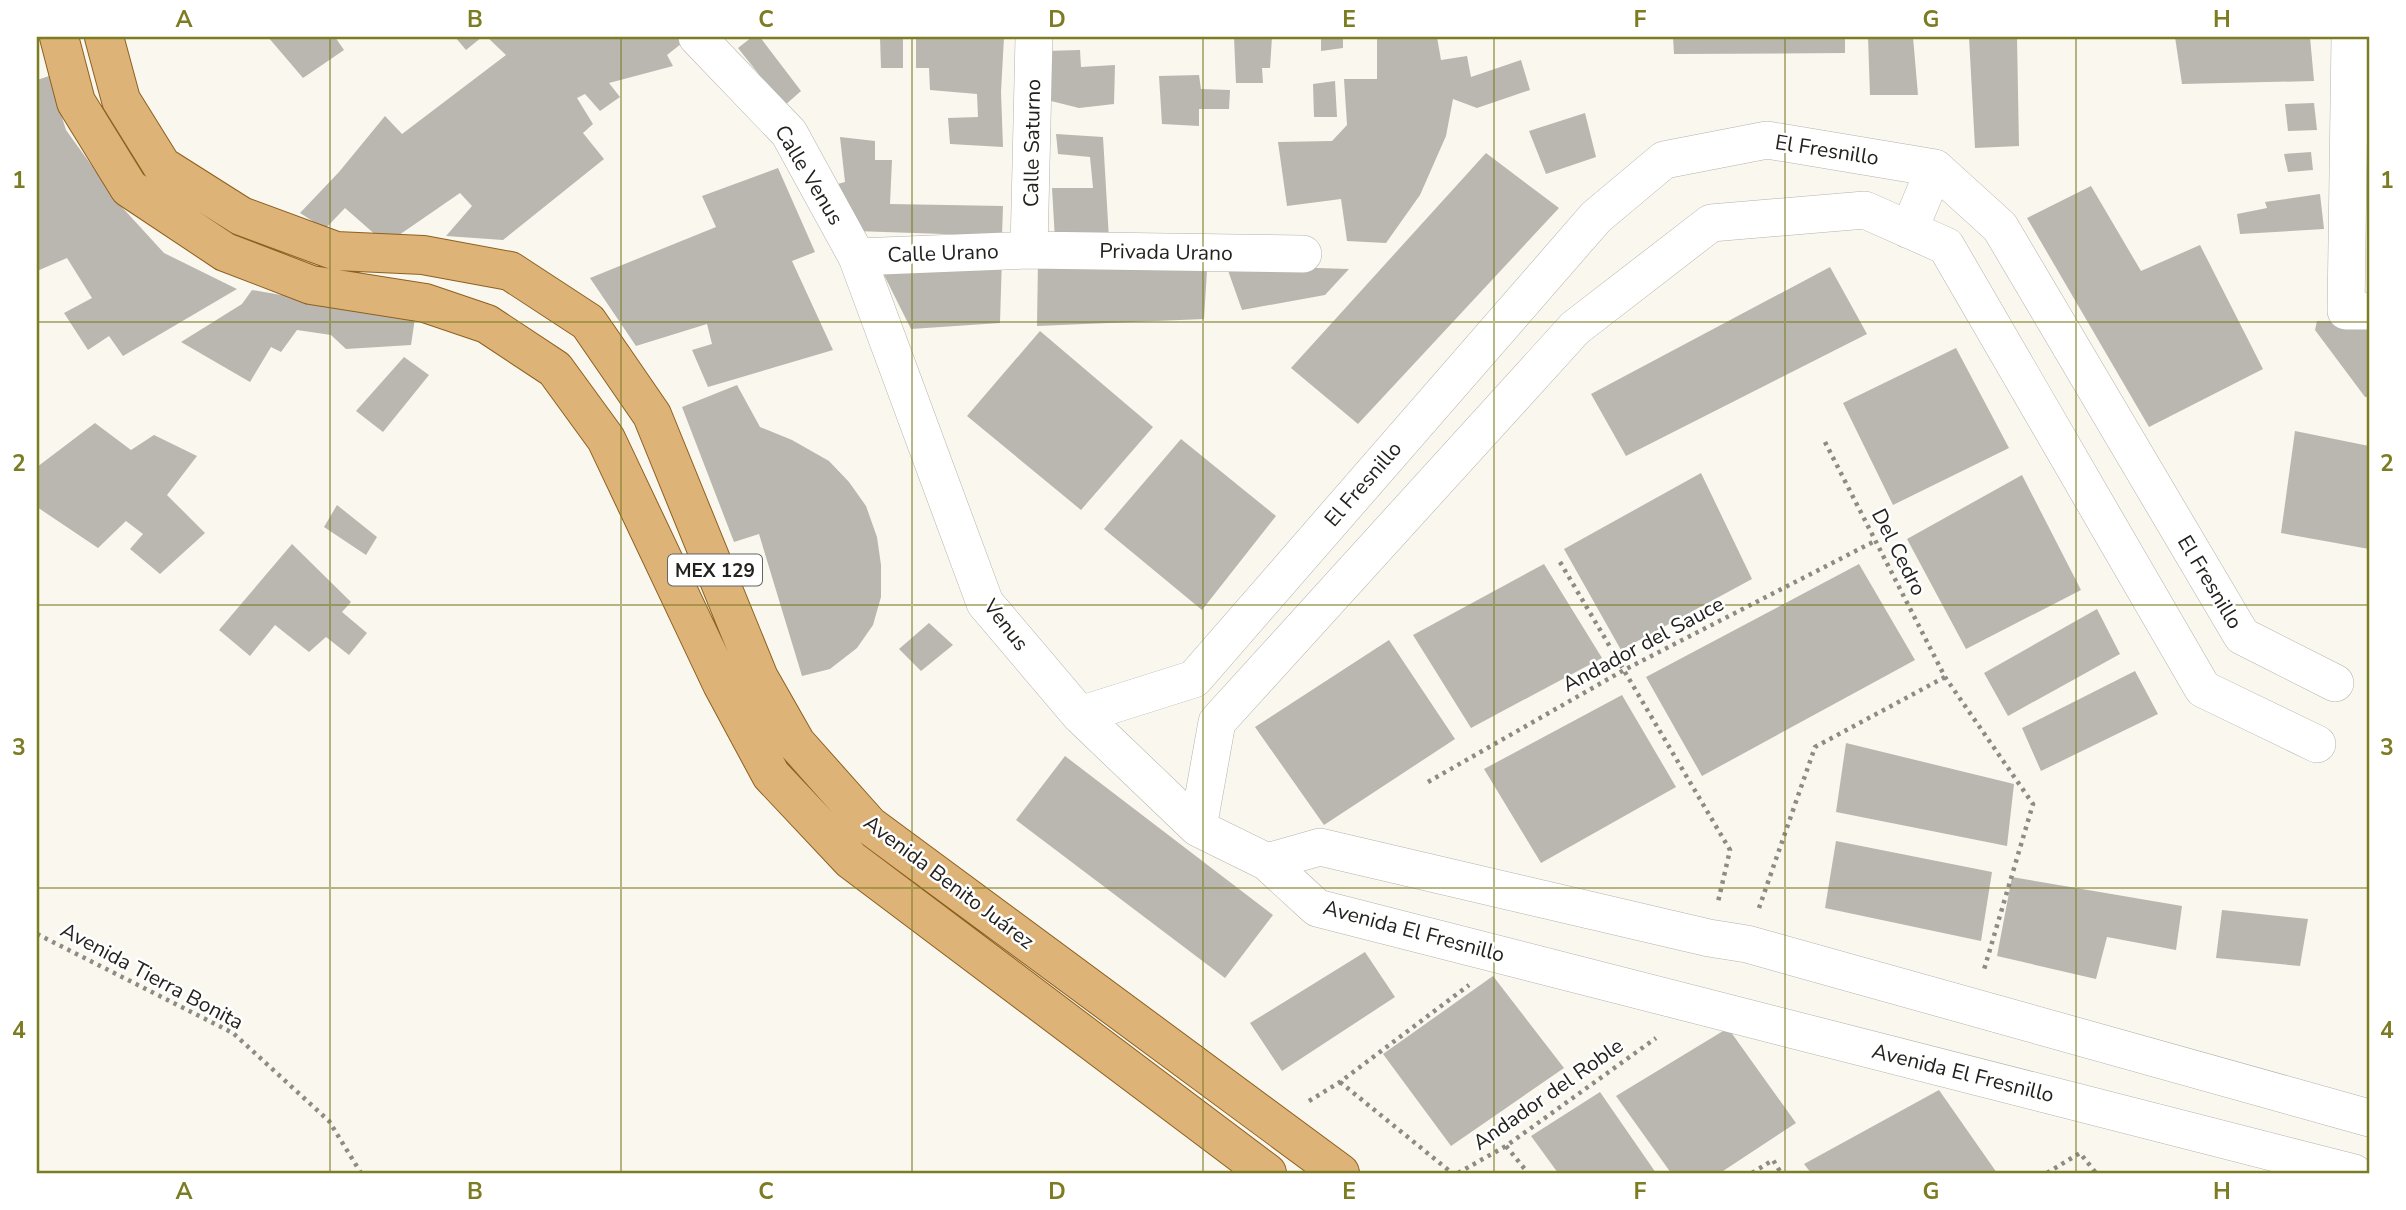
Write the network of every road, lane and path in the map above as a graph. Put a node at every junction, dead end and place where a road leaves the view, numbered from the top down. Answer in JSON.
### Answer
{"nodes":[{"id":1,"x":59,"y":37,"type":"edge"},
{"id":2,"x":104,"y":37,"type":"edge"},
{"id":3,"x":697,"y":37,"type":"edge"},
{"id":4,"x":1034,"y":37,"type":"edge"},
{"id":5,"x":2350,"y":37,"type":"edge"},
{"id":6,"x":2362,"y":37,"type":"edge"},
{"id":7,"x":1935,"y":169,"type":"junction"},
{"id":8,"x":1909,"y":230,"type":"junction"},
{"id":9,"x":1029,"y":250,"type":"junction"},
{"id":10,"x":1303,"y":254,"type":"dead end"},
{"id":11,"x":856,"y":257,"type":"junction"},
{"id":12,"x":2358,"y":311,"type":"edge"},
{"id":13,"x":1825,"y":442,"type":"dead end"},
{"id":14,"x":1875,"y":541,"type":"junction"},
{"id":15,"x":1560,"y":562,"type":"dead end"},
{"id":16,"x":1624,"y":670,"type":"junction"},
{"id":17,"x":1945,"y":677,"type":"junction"},
{"id":18,"x":1186,"y":682,"type":"junction"},
{"id":19,"x":2335,"y":683,"type":"dead end"},
{"id":20,"x":1080,"y":715,"type":"junction"},
{"id":21,"x":1217,"y":722,"type":"junction"},
{"id":22,"x":2317,"y":744,"type":"dead end"},
{"id":23,"x":1428,"y":782,"type":"dead end"},
{"id":24,"x":1198,"y":828,"type":"junction"},
{"id":25,"x":1266,"y":862,"type":"junction"},
{"id":26,"x":37,"y":934,"type":"edge"},
{"id":27,"x":1709,"y":938,"type":"junction"},
{"id":28,"x":1747,"y":944,"type":"junction"},
{"id":29,"x":1983,"y":973,"type":"dead end"},
{"id":30,"x":1474,"y":982,"type":"dead end"},
{"id":31,"x":1656,"y":1038,"type":"dead end"},
{"id":32,"x":1340,"y":1082,"type":"junction"},
{"id":33,"x":1306,"y":1103,"type":"dead end"},
{"id":34,"x":2369,"y":1118,"type":"edge"},
{"id":35,"x":1506,"y":1146,"type":"junction"},
{"id":36,"x":361,"y":1173,"type":"edge"},
{"id":37,"x":1267,"y":1173,"type":"edge"},
{"id":38,"x":1340,"y":1173,"type":"edge"},
{"id":39,"x":1452,"y":1173,"type":"edge"},
{"id":40,"x":1458,"y":1173,"type":"edge"},
{"id":41,"x":1528,"y":1173,"type":"edge"},
{"id":42,"x":1752,"y":1173,"type":"edge"},
{"id":43,"x":1781,"y":1173,"type":"edge"},
{"id":44,"x":2047,"y":1173,"type":"edge"},
{"id":45,"x":2096,"y":1173,"type":"edge"},
{"id":46,"x":2354,"y":1173,"type":"edge"}],
"edges":[{"from":1,"to":37,"type":"main road","name":"Avenida Benito Juárez","number":"MEX 129"},
{"from":2,"to":38,"type":"main road","name":"Avenida Benito Juárez","number":"MEX 129"},
{"from":3,"to":11,"type":"street","name":"Calle Venus"},
{"from":4,"to":9,"type":"street","name":"Calle Saturno"},
{"from":5,"to":6,"type":"street"},
{"from":5,"to":12,"type":"street"},
{"from":7,"to":8,"type":"street"},
{"from":7,"to":18,"type":"street","name":"El Fresnillo"},
{"from":7,"to":19,"type":"street","name":"El Fresnillo"},
{"from":8,"to":21,"type":"street"},
{"from":8,"to":22,"type":"street"},
{"from":9,"to":10,"type":"street","name":"Privada Urano"},
{"from":9,"to":11,"type":"street","name":"Calle Urano"},
{"from":11,"to":20,"type":"street","name":"Venus"},
{"from":13,"to":14,"type":"path","name":"Del Cedro"},
{"from":14,"to":16,"type":"path","name":"Andador del Sauce"},
{"from":14,"to":17,"type":"path","name":"Del Cedro"},
{"from":15,"to":16,"type":"path"},
{"from":16,"to":23,"type":"path","name":"Andador del Sauce"},
{"from":16,"to":27,"type":"path"},
{"from":17,"to":28,"type":"path"},
{"from":17,"to":29,"type":"path","name":"Del Cedro"},
{"from":18,"to":20,"type":"street","name":"El Fresnillo"},
{"from":18,"to":21,"type":"street"},
{"from":20,"to":24,"type":"street","name":"Venus"},
{"from":21,"to":24,"type":"street"},
{"from":24,"to":25,"type":"street","name":"Venus"},
{"from":25,"to":27,"type":"street"},
{"from":25,"to":46,"type":"street","name":"Avenida El Fresnillo"},
{"from":26,"to":36,"type":"path","name":"Avenida Tierra Bonita"},
{"from":27,"to":28,"type":"street"},
{"from":28,"to":34,"type":"street"},
{"from":30,"to":32,"type":"path"},
{"from":31,"to":35,"type":"path","name":"Andador del Roble"},
{"from":32,"to":33,"type":"path"},
{"from":32,"to":39,"type":"path"},
{"from":35,"to":40,"type":"path","name":"Andador del Roble"},
{"from":35,"to":41,"type":"path"},
{"from":42,"to":43,"type":"path"},
{"from":44,"to":45,"type":"path"}]}
